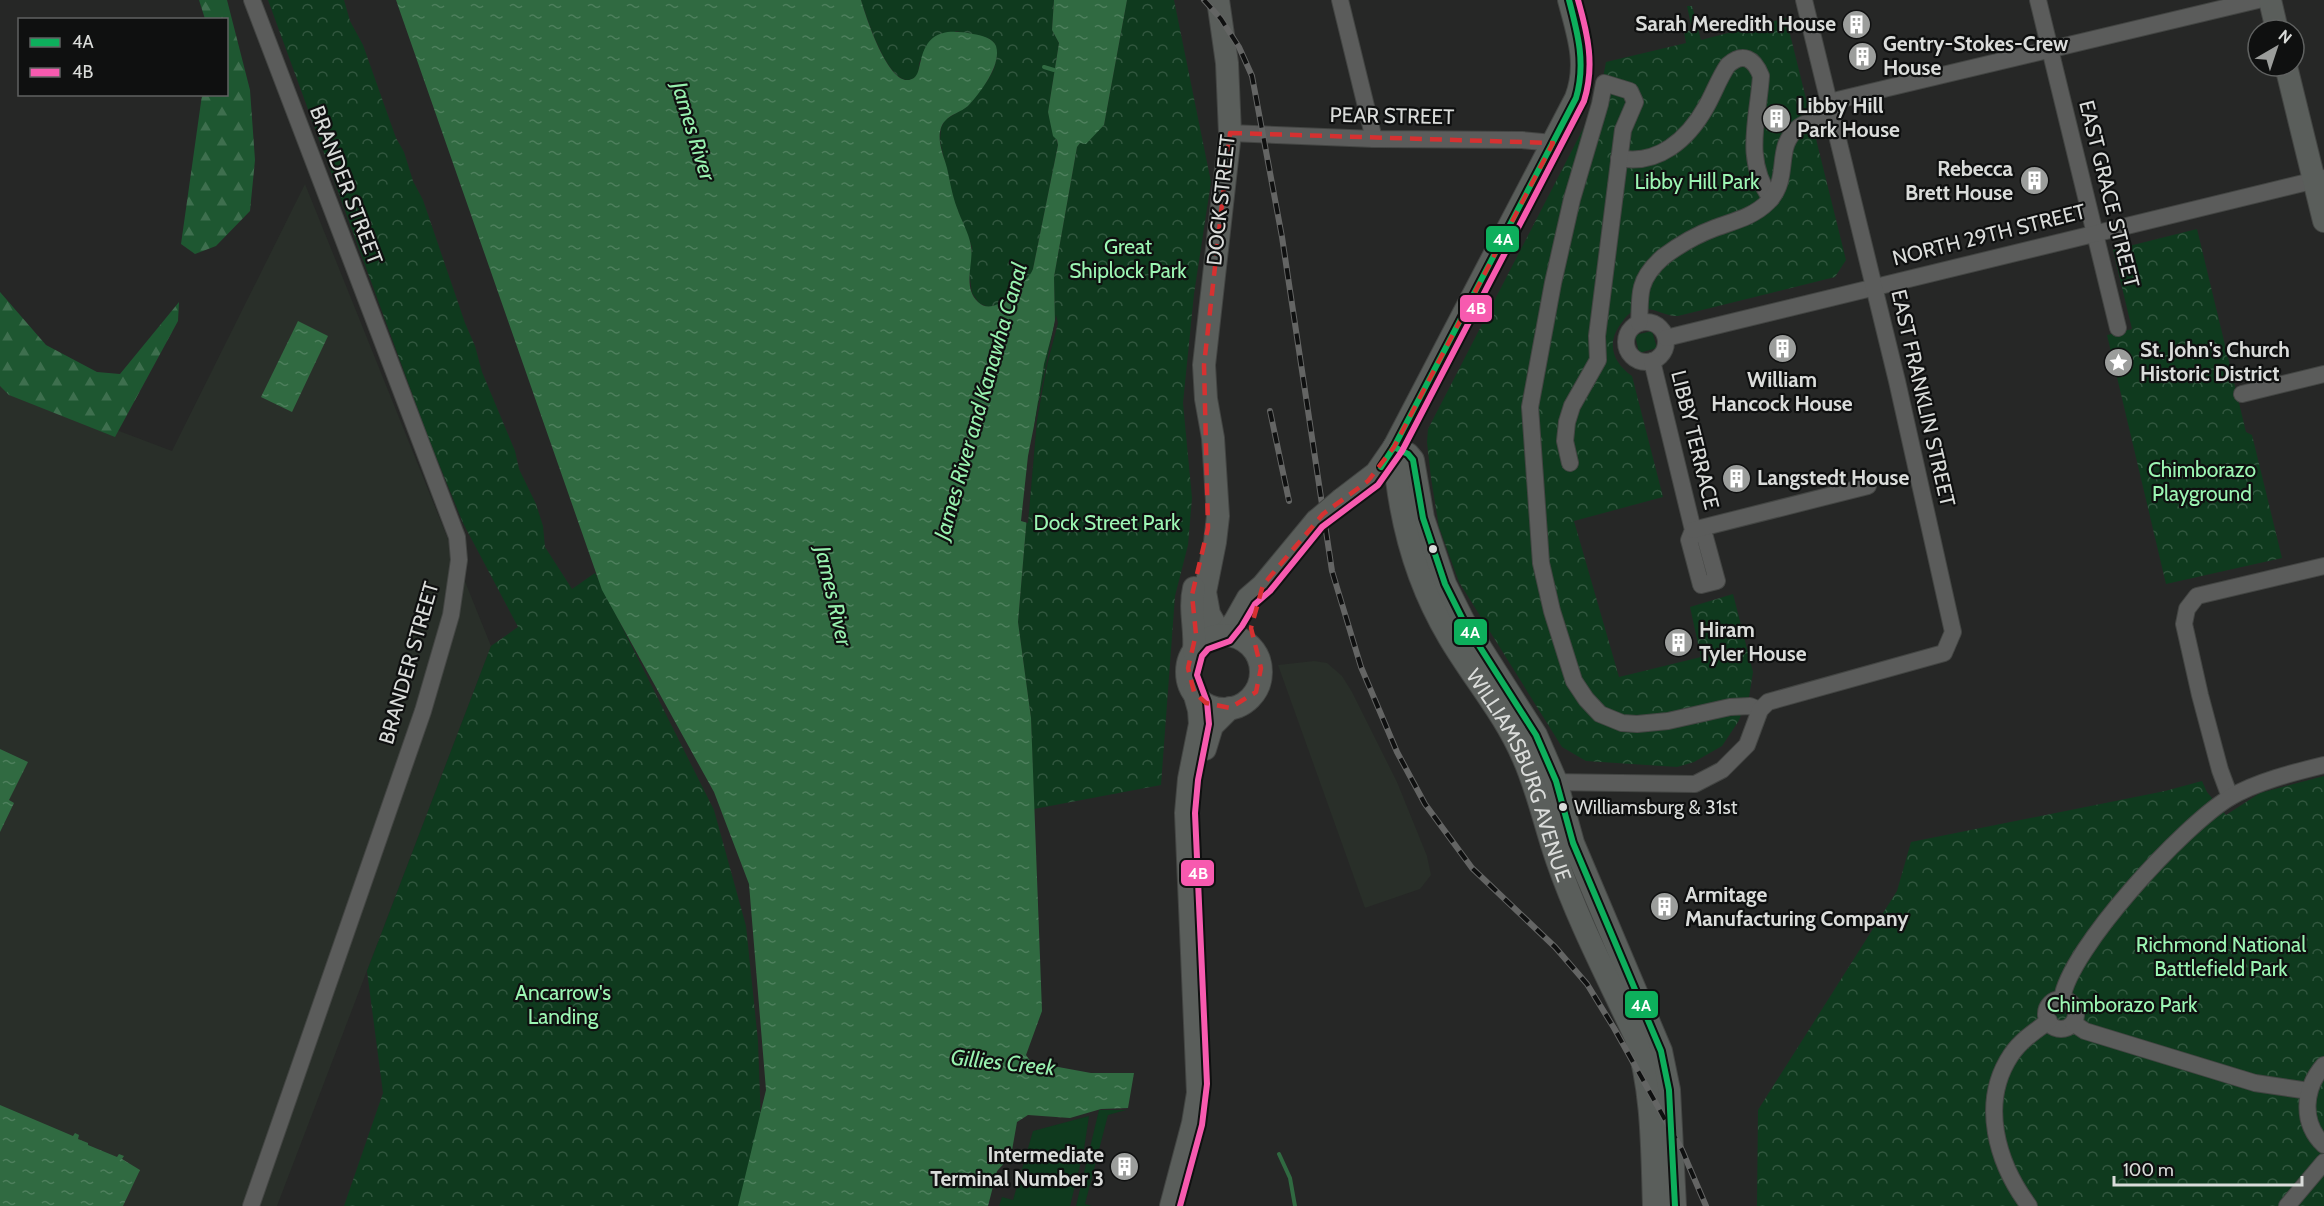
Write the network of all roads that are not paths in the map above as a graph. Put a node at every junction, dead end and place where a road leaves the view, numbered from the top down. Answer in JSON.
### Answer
{"nodes":[{"id":1,"x":252,"y":0,"type":"edge"},
{"id":2,"x":1218,"y":0,"type":"edge"},
{"id":3,"x":1340,"y":0,"type":"edge"},
{"id":4,"x":1569,"y":0,"type":"edge"},
{"id":5,"x":1804,"y":0,"type":"edge"},
{"id":6,"x":2038,"y":0,"type":"edge"},
{"id":7,"x":2258,"y":0,"type":"edge"},
{"id":8,"x":2270,"y":0,"type":"edge"},
{"id":9,"x":2274,"y":18,"type":"edge"},
{"id":10,"x":2050,"y":49,"type":"junction"},
{"id":11,"x":2290,"y":78,"type":"edge"},
{"id":12,"x":1831,"y":109,"type":"junction"},
{"id":13,"x":1230,"y":133,"type":"junction"},
{"id":14,"x":1374,"y":140,"type":"junction"},
{"id":15,"x":1553,"y":143,"type":"junction"},
{"id":16,"x":1619,"y":158,"type":"junction"},
{"id":17,"x":2319,"y":179,"type":"edge"},
{"id":18,"x":1771,"y":199,"type":"junction"},
{"id":19,"x":2324,"y":222,"type":"edge"},
{"id":20,"x":2095,"y":232,"type":"junction"},
{"id":21,"x":1874,"y":286,"type":"junction"},
{"id":22,"x":1639,"y":323,"type":"junction"},
{"id":23,"x":2118,"y":328,"type":"dead end"},
{"id":24,"x":1666,"y":338,"type":"junction"},
{"id":25,"x":1652,"y":361,"type":"junction"},
{"id":26,"x":2324,"y":374,"type":"edge"},
{"id":27,"x":2242,"y":394,"type":"dead end"},
{"id":28,"x":1206,"y":399,"type":"junction"},
{"id":29,"x":1394,"y":447,"type":"junction"},
{"id":30,"x":1569,"y":463,"type":"dead end"},
{"id":31,"x":1868,"y":486,"type":"dead end"},
{"id":32,"x":2324,"y":566,"type":"edge"},
{"id":33,"x":1263,"y":585,"type":"junction"},
{"id":34,"x":1223,"y":635,"type":"junction"},
{"id":35,"x":1254,"y":650,"type":"junction"},
{"id":36,"x":1194,"y":651,"type":"junction"},
{"id":37,"x":1194,"y":692,"type":"junction"},
{"id":38,"x":1230,"y":708,"type":"junction"},
{"id":39,"x":1760,"y":710,"type":"junction"},
{"id":40,"x":2324,"y":765,"type":"edge"},
{"id":41,"x":1545,"y":782,"type":"junction"},
{"id":42,"x":2230,"y":797,"type":"junction"},
{"id":43,"x":2062,"y":999,"type":"junction"},
{"id":44,"x":2049,"y":1021,"type":"junction"},
{"id":45,"x":2073,"y":1023,"type":"junction"},
{"id":46,"x":2324,"y":1065,"type":"edge"},
{"id":47,"x":2308,"y":1092,"type":"junction"},
{"id":48,"x":2324,"y":1145,"type":"edge"},
{"id":49,"x":2324,"y":1162,"type":"edge"},
{"id":50,"x":252,"y":1206,"type":"edge"},
{"id":51,"x":1171,"y":1206,"type":"edge"},
{"id":52,"x":1182,"y":1206,"type":"edge"},
{"id":53,"x":1654,"y":1206,"type":"edge"},
{"id":54,"x":1675,"y":1206,"type":"edge"},
{"id":55,"x":2029,"y":1206,"type":"edge"},
{"id":56,"x":2287,"y":1206,"type":"edge"}],
"edges":[{"from":1,"to":50,"type":"street","name":"BRANDER STREET"},
{"from":2,"to":13,"type":"main road","name":"DOCK STREET"},
{"from":3,"to":14,"type":"street"},
{"from":4,"to":15,"type":"main road"},
{"from":5,"to":12,"type":"street","name":"EAST FRANKLIN STREET"},
{"from":6,"to":10,"type":"street","name":"EAST GRACE STREET"},
{"from":7,"to":10,"type":"street"},
{"from":8,"to":9,"type":"main road"},
{"from":10,"to":12,"type":"street"},
{"from":10,"to":20,"type":"street","name":"EAST GRACE STREET"},
{"from":11,"to":17,"type":"main road"},
{"from":12,"to":18,"type":"street"},
{"from":12,"to":21,"type":"street","name":"EAST FRANKLIN STREET"},
{"from":13,"to":14,"type":"street","name":"PEAR STREET"},
{"from":13,"to":28,"type":"main road","name":"DOCK STREET"},
{"from":14,"to":15,"type":"street","name":"PEAR STREET"},
{"from":15,"to":29,"type":"main road"},
{"from":16,"to":18,"type":"street"},
{"from":16,"to":30,"type":"street"},
{"from":16,"to":39,"type":"street"},
{"from":17,"to":19,"type":"main road"},
{"from":17,"to":20,"type":"street","name":"NORTH 29TH STREET"},
{"from":18,"to":22,"type":"street"},
{"from":20,"to":21,"type":"street","name":"NORTH 29TH STREET"},
{"from":20,"to":23,"type":"street","name":"EAST GRACE STREET"},
{"from":21,"to":24,"type":"street","name":"NORTH 29TH STREET"},
{"from":21,"to":39,"type":"street","name":"EAST FRANKLIN STREET"},
{"from":22,"to":24,"type":"street"},
{"from":22,"to":25,"type":"street"},
{"from":24,"to":25,"type":"street"},
{"from":25,"to":31,"type":"street","name":"LIBBY TERRACE"},
{"from":26,"to":27,"type":"street"},
{"from":28,"to":34,"type":"main road","name":"DOCK STREET"},
{"from":28,"to":36,"type":"main road","name":"DOCK STREET"},
{"from":29,"to":33,"type":"main road","bridge":true},
{"from":29,"to":41,"type":"main road","name":"WILLIAMSBURG AVENUE"},
{"from":32,"to":42,"type":"street"},
{"from":33,"to":34,"type":"main road"},
{"from":33,"to":35,"type":"main road"},
{"from":34,"to":35,"type":"main road"},
{"from":34,"to":36,"type":"main road"},
{"from":35,"to":38,"type":"main road"},
{"from":36,"to":37,"type":"main road"},
{"from":37,"to":38,"type":"main road"},
{"from":37,"to":51,"type":"main road"},
{"from":38,"to":52,"type":"main road"},
{"from":39,"to":41,"type":"street"},
{"from":40,"to":42,"type":"street"},
{"from":41,"to":53,"type":"main road","name":"WILLIAMSBURG AVENUE"},
{"from":41,"to":54,"type":"main road","name":"WILLIAMSBURG AVENUE"},
{"from":42,"to":43,"type":"street"},
{"from":43,"to":44,"type":"street"},
{"from":43,"to":45,"type":"street"},
{"from":44,"to":45,"type":"street"},
{"from":44,"to":55,"type":"street"},
{"from":45,"to":47,"type":"street"},
{"from":46,"to":47,"type":"street"},
{"from":47,"to":48,"type":"street"},
{"from":49,"to":56,"type":"street"}]}
